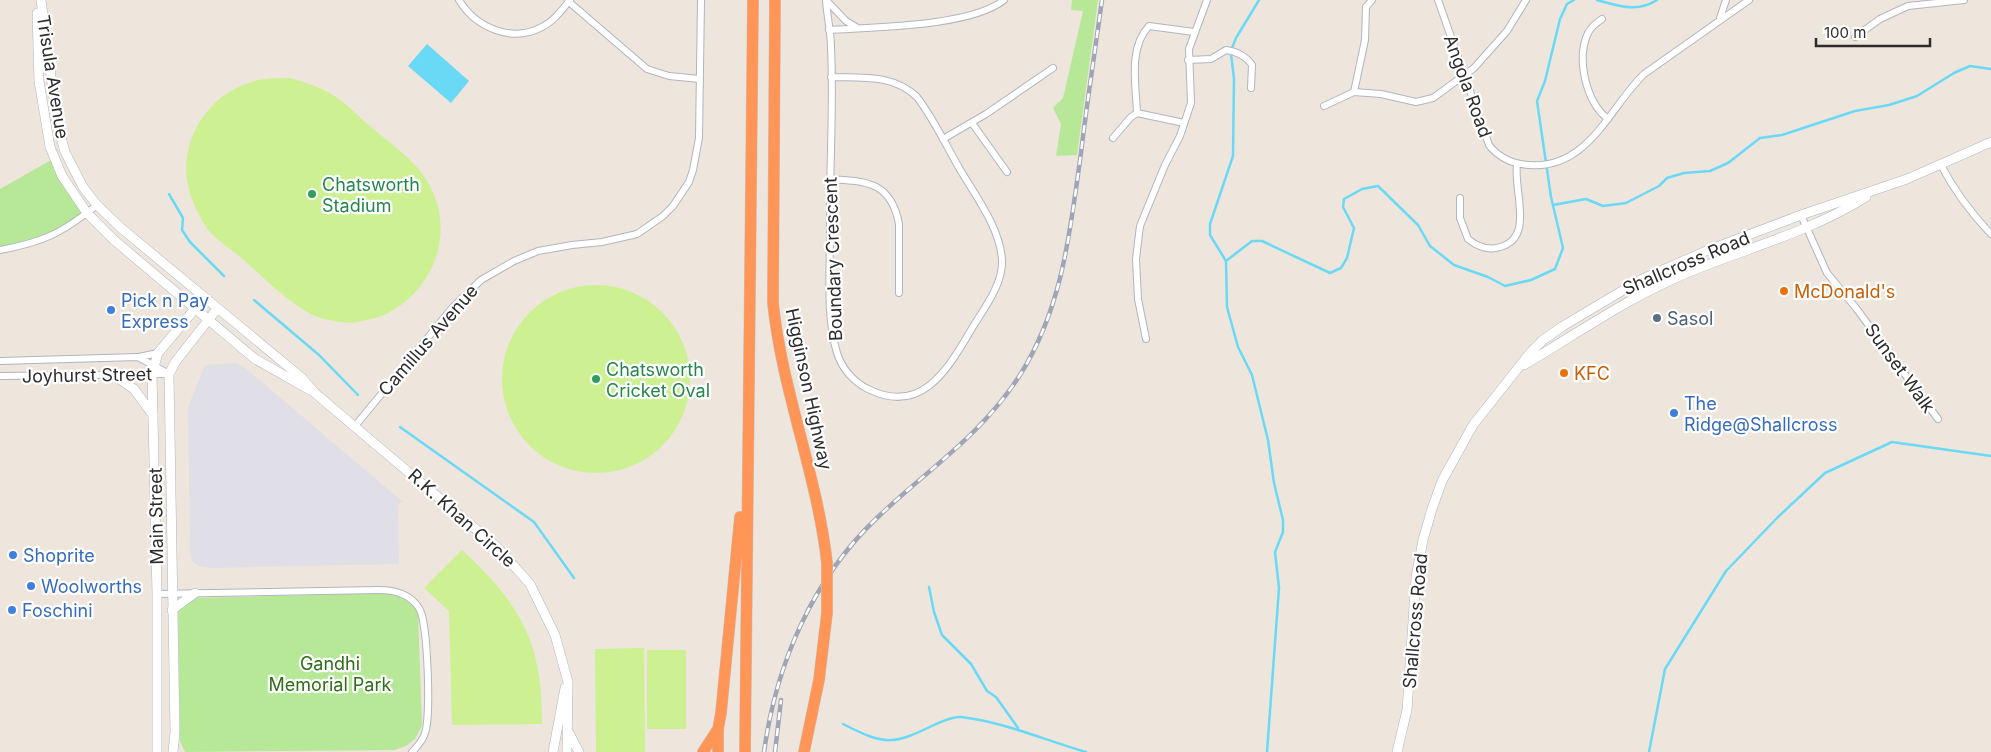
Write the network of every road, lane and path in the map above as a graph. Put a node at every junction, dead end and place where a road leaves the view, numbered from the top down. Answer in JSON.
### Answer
{"nodes":[{"id":1,"x":37,"y":0,"type":"edge"},
{"id":2,"x":41,"y":0,"type":"edge"},
{"id":3,"x":459,"y":0,"type":"edge"},
{"id":4,"x":701,"y":0,"type":"edge"},
{"id":5,"x":753,"y":0,"type":"edge"},
{"id":6,"x":775,"y":0,"type":"edge"},
{"id":7,"x":826,"y":0,"type":"edge"},
{"id":8,"x":1004,"y":0,"type":"edge"},
{"id":9,"x":1207,"y":0,"type":"edge"},
{"id":10,"x":1372,"y":0,"type":"edge"},
{"id":11,"x":1438,"y":0,"type":"edge"},
{"id":12,"x":1526,"y":0,"type":"edge"},
{"id":13,"x":1726,"y":0,"type":"edge"},
{"id":14,"x":1749,"y":0,"type":"edge"},
{"id":15,"x":1964,"y":0,"type":"edge"},
{"id":16,"x":569,"y":1,"type":"edge"},
{"id":17,"x":1720,"y":18,"type":"junction"},
{"id":18,"x":1602,"y":19,"type":"dead end"},
{"id":19,"x":857,"y":28,"type":"junction"},
{"id":20,"x":829,"y":30,"type":"junction"},
{"id":21,"x":1194,"y":32,"type":"junction"},
{"id":22,"x":1855,"y":37,"type":"dead end"},
{"id":23,"x":1188,"y":60,"type":"junction"},
{"id":24,"x":1052,"y":68,"type":"dead end"},
{"id":25,"x":1464,"y":76,"type":"junction"},
{"id":26,"x":831,"y":77,"type":"junction"},
{"id":27,"x":700,"y":79,"type":"junction"},
{"id":28,"x":1251,"y":88,"type":"dead end"},
{"id":29,"x":1354,"y":92,"type":"junction"},
{"id":30,"x":1324,"y":106,"type":"dead end"},
{"id":31,"x":1137,"y":113,"type":"junction"},
{"id":32,"x":1608,"y":120,"type":"junction"},
{"id":33,"x":972,"y":123,"type":"junction"},
{"id":34,"x":1184,"y":123,"type":"junction"},
{"id":35,"x":1113,"y":138,"type":"dead end"},
{"id":36,"x":943,"y":139,"type":"junction"},
{"id":37,"x":1991,"y":142,"type":"edge"},
{"id":38,"x":1517,"y":164,"type":"junction"},
{"id":39,"x":1940,"y":165,"type":"junction"},
{"id":40,"x":1007,"y":172,"type":"dead end"},
{"id":41,"x":829,"y":179,"type":"junction"},
{"id":42,"x":1872,"y":192,"type":"junction"},
{"id":43,"x":1460,"y":198,"type":"dead end"},
{"id":44,"x":97,"y":205,"type":"junction"},
{"id":45,"x":87,"y":213,"type":"junction"},
{"id":46,"x":1801,"y":215,"type":"junction"},
{"id":47,"x":1808,"y":228,"type":"junction"},
{"id":48,"x":1991,"y":234,"type":"edge"},
{"id":49,"x":0,"y":250,"type":"edge"},
{"id":50,"x":899,"y":293,"type":"dead end"},
{"id":51,"x":204,"y":298,"type":"junction"},
{"id":52,"x":217,"y":309,"type":"junction"},
{"id":53,"x":195,"y":310,"type":"junction"},
{"id":54,"x":208,"y":320,"type":"junction"},
{"id":55,"x":1146,"y":339,"type":"dead end"},
{"id":56,"x":158,"y":353,"type":"junction"},
{"id":57,"x":138,"y":357,"type":"junction"},
{"id":58,"x":0,"y":361,"type":"edge"},
{"id":59,"x":1520,"y":367,"type":"junction"},
{"id":60,"x":153,"y":370,"type":"junction"},
{"id":61,"x":112,"y":374,"type":"junction"},
{"id":62,"x":169,"y":374,"type":"junction"},
{"id":63,"x":0,"y":376,"type":"edge"},
{"id":64,"x":316,"y":394,"type":"junction"},
{"id":65,"x":153,"y":415,"type":"junction"},
{"id":66,"x":1938,"y":419,"type":"dead end"},
{"id":67,"x":748,"y":420,"type":"junction"},
{"id":68,"x":355,"y":426,"type":"junction"},
{"id":69,"x":195,"y":593,"type":"junction"},
{"id":70,"x":157,"y":594,"type":"junction"},
{"id":71,"x":171,"y":594,"type":"junction"},
{"id":72,"x":172,"y":610,"type":"junction"},
{"id":73,"x":566,"y":672,"type":"junction"},
{"id":74,"x":568,"y":728,"type":"junction"},
{"id":75,"x":718,"y":729,"type":"junction"},
{"id":76,"x":805,"y":751,"type":"edge"},
{"id":77,"x":157,"y":752,"type":"edge"},
{"id":78,"x":173,"y":752,"type":"edge"},
{"id":79,"x":412,"y":752,"type":"edge"},
{"id":80,"x":553,"y":752,"type":"edge"},
{"id":81,"x":567,"y":752,"type":"edge"},
{"id":82,"x":579,"y":752,"type":"edge"},
{"id":83,"x":703,"y":752,"type":"edge"},
{"id":84,"x":718,"y":752,"type":"edge"},
{"id":85,"x":745,"y":752,"type":"edge"},
{"id":86,"x":1397,"y":752,"type":"edge"}],
"edges":[{"from":1,"to":45,"type":"street","name":"Trisula Avenue"},
{"from":2,"to":44,"type":"street","name":"Trisula Avenue"},
{"from":3,"to":16,"type":"street"},
{"from":4,"to":27,"type":"street","name":"Camillus Avenue"},
{"from":5,"to":67,"type":"highway"},
{"from":6,"to":76,"type":"highway","name":"Higginson Highway","bridge":true},
{"from":7,"to":19,"type":"street"},
{"from":7,"to":20,"type":"street"},
{"from":8,"to":19,"type":"street"},
{"from":9,"to":21,"type":"street"},
{"from":10,"to":29,"type":"street"},
{"from":11,"to":25,"type":"street","name":"Angola Road"},
{"from":12,"to":25,"type":"street"},
{"from":13,"to":17,"type":"street"},
{"from":14,"to":17,"type":"street","name":"Angola Road"},
{"from":15,"to":22,"type":"street"},
{"from":16,"to":27,"type":"street"},
{"from":17,"to":32,"type":"street","name":"Angola Road"},
{"from":18,"to":32,"type":"street"},
{"from":19,"to":20,"type":"street"},
{"from":20,"to":26,"type":"street"},
{"from":21,"to":23,"type":"street"},
{"from":21,"to":31,"type":"street"},
{"from":23,"to":28,"type":"street"},
{"from":23,"to":34,"type":"street"},
{"from":24,"to":33,"type":"street"},
{"from":25,"to":29,"type":"street"},
{"from":25,"to":38,"type":"street","name":"Angola Road"},
{"from":26,"to":36,"type":"street","name":"Boundary Crescent"},
{"from":26,"to":41,"type":"street","name":"Boundary Crescent"},
{"from":27,"to":68,"type":"street","name":"Camillus Avenue"},
{"from":29,"to":30,"type":"street"},
{"from":31,"to":34,"type":"street"},
{"from":31,"to":35,"type":"street"},
{"from":32,"to":38,"type":"street","name":"Angola Road"},
{"from":33,"to":36,"type":"street"},
{"from":33,"to":40,"type":"street"},
{"from":34,"to":55,"type":"street"},
{"from":36,"to":41,"type":"street","name":"Boundary Crescent"},
{"from":37,"to":39,"type":"street","name":"Shallcross Road"},
{"from":38,"to":43,"type":"street"},
{"from":39,"to":42,"type":"street","name":"Shallcross Road"},
{"from":39,"to":48,"type":"street"},
{"from":41,"to":50,"type":"street"},
{"from":42,"to":46,"type":"street","name":"Shallcross Road"},
{"from":42,"to":47,"type":"street","name":"Shallcross Road"},
{"from":44,"to":45,"type":"street"},
{"from":44,"to":51,"type":"street","name":"R.K. Khan Circle"},
{"from":45,"to":49,"type":"street"},
{"from":45,"to":53,"type":"street","name":"R.K. Khan Circle"},
{"from":46,"to":47,"type":"street","name":"Sunset Walk"},
{"from":46,"to":59,"type":"street","name":"Shallcross Road"},
{"from":47,"to":59,"type":"street","name":"Shallcross Road"},
{"from":47,"to":66,"type":"street","name":"Sunset Walk"},
{"from":51,"to":52,"type":"street","name":"R.K. Khan Circle"},
{"from":51,"to":53,"type":"street","name":"Main Street"},
{"from":52,"to":54,"type":"street"},
{"from":52,"to":64,"type":"street","name":"R.K. Khan Circle"},
{"from":53,"to":54,"type":"street","name":"R.K. Khan Circle"},
{"from":53,"to":56,"type":"street","name":"Main Street"},
{"from":54,"to":62,"type":"street"},
{"from":54,"to":64,"type":"street","name":"R.K. Khan Circle"},
{"from":56,"to":57,"type":"street","name":"Joyhurst Street"},
{"from":56,"to":60,"type":"street","name":"Main Street"},
{"from":57,"to":58,"type":"street","name":"Joyhurst Street"},
{"from":57,"to":60,"type":"street","name":"Joyhurst Street"},
{"from":59,"to":86,"type":"street","name":"Shallcross Road"},
{"from":60,"to":61,"type":"street","name":"Joyhurst Street"},
{"from":60,"to":62,"type":"street","name":"Joyhurst Street"},
{"from":60,"to":65,"type":"street","name":"Main Street"},
{"from":61,"to":63,"type":"street","name":"Joyhurst Street"},
{"from":61,"to":65,"type":"street"},
{"from":62,"to":71,"type":"street","name":"Main Street"},
{"from":64,"to":68,"type":"street","name":"R.K. Khan Circle"},
{"from":65,"to":70,"type":"street","name":"Main Street"},
{"from":67,"to":75,"type":"highway"},
{"from":67,"to":85,"type":"highway"},
{"from":68,"to":73,"type":"street","name":"R.K. Khan Circle"},
{"from":69,"to":71,"type":"street"},
{"from":69,"to":72,"type":"street"},
{"from":69,"to":79,"type":"street"},
{"from":70,"to":71,"type":"street"},
{"from":70,"to":77,"type":"street","name":"Main Street"},
{"from":71,"to":72,"type":"street","name":"Main Street"},
{"from":72,"to":78,"type":"street","name":"Main Street"},
{"from":73,"to":74,"type":"street","name":"R.K. Khan Circle"},
{"from":73,"to":80,"type":"street","name":"R.K. Khan Circle"},
{"from":74,"to":81,"type":"street","name":"R.K. Khan Circle"},
{"from":74,"to":82,"type":"street"},
{"from":75,"to":83,"type":"highway"},
{"from":75,"to":84,"type":"highway"}]}
